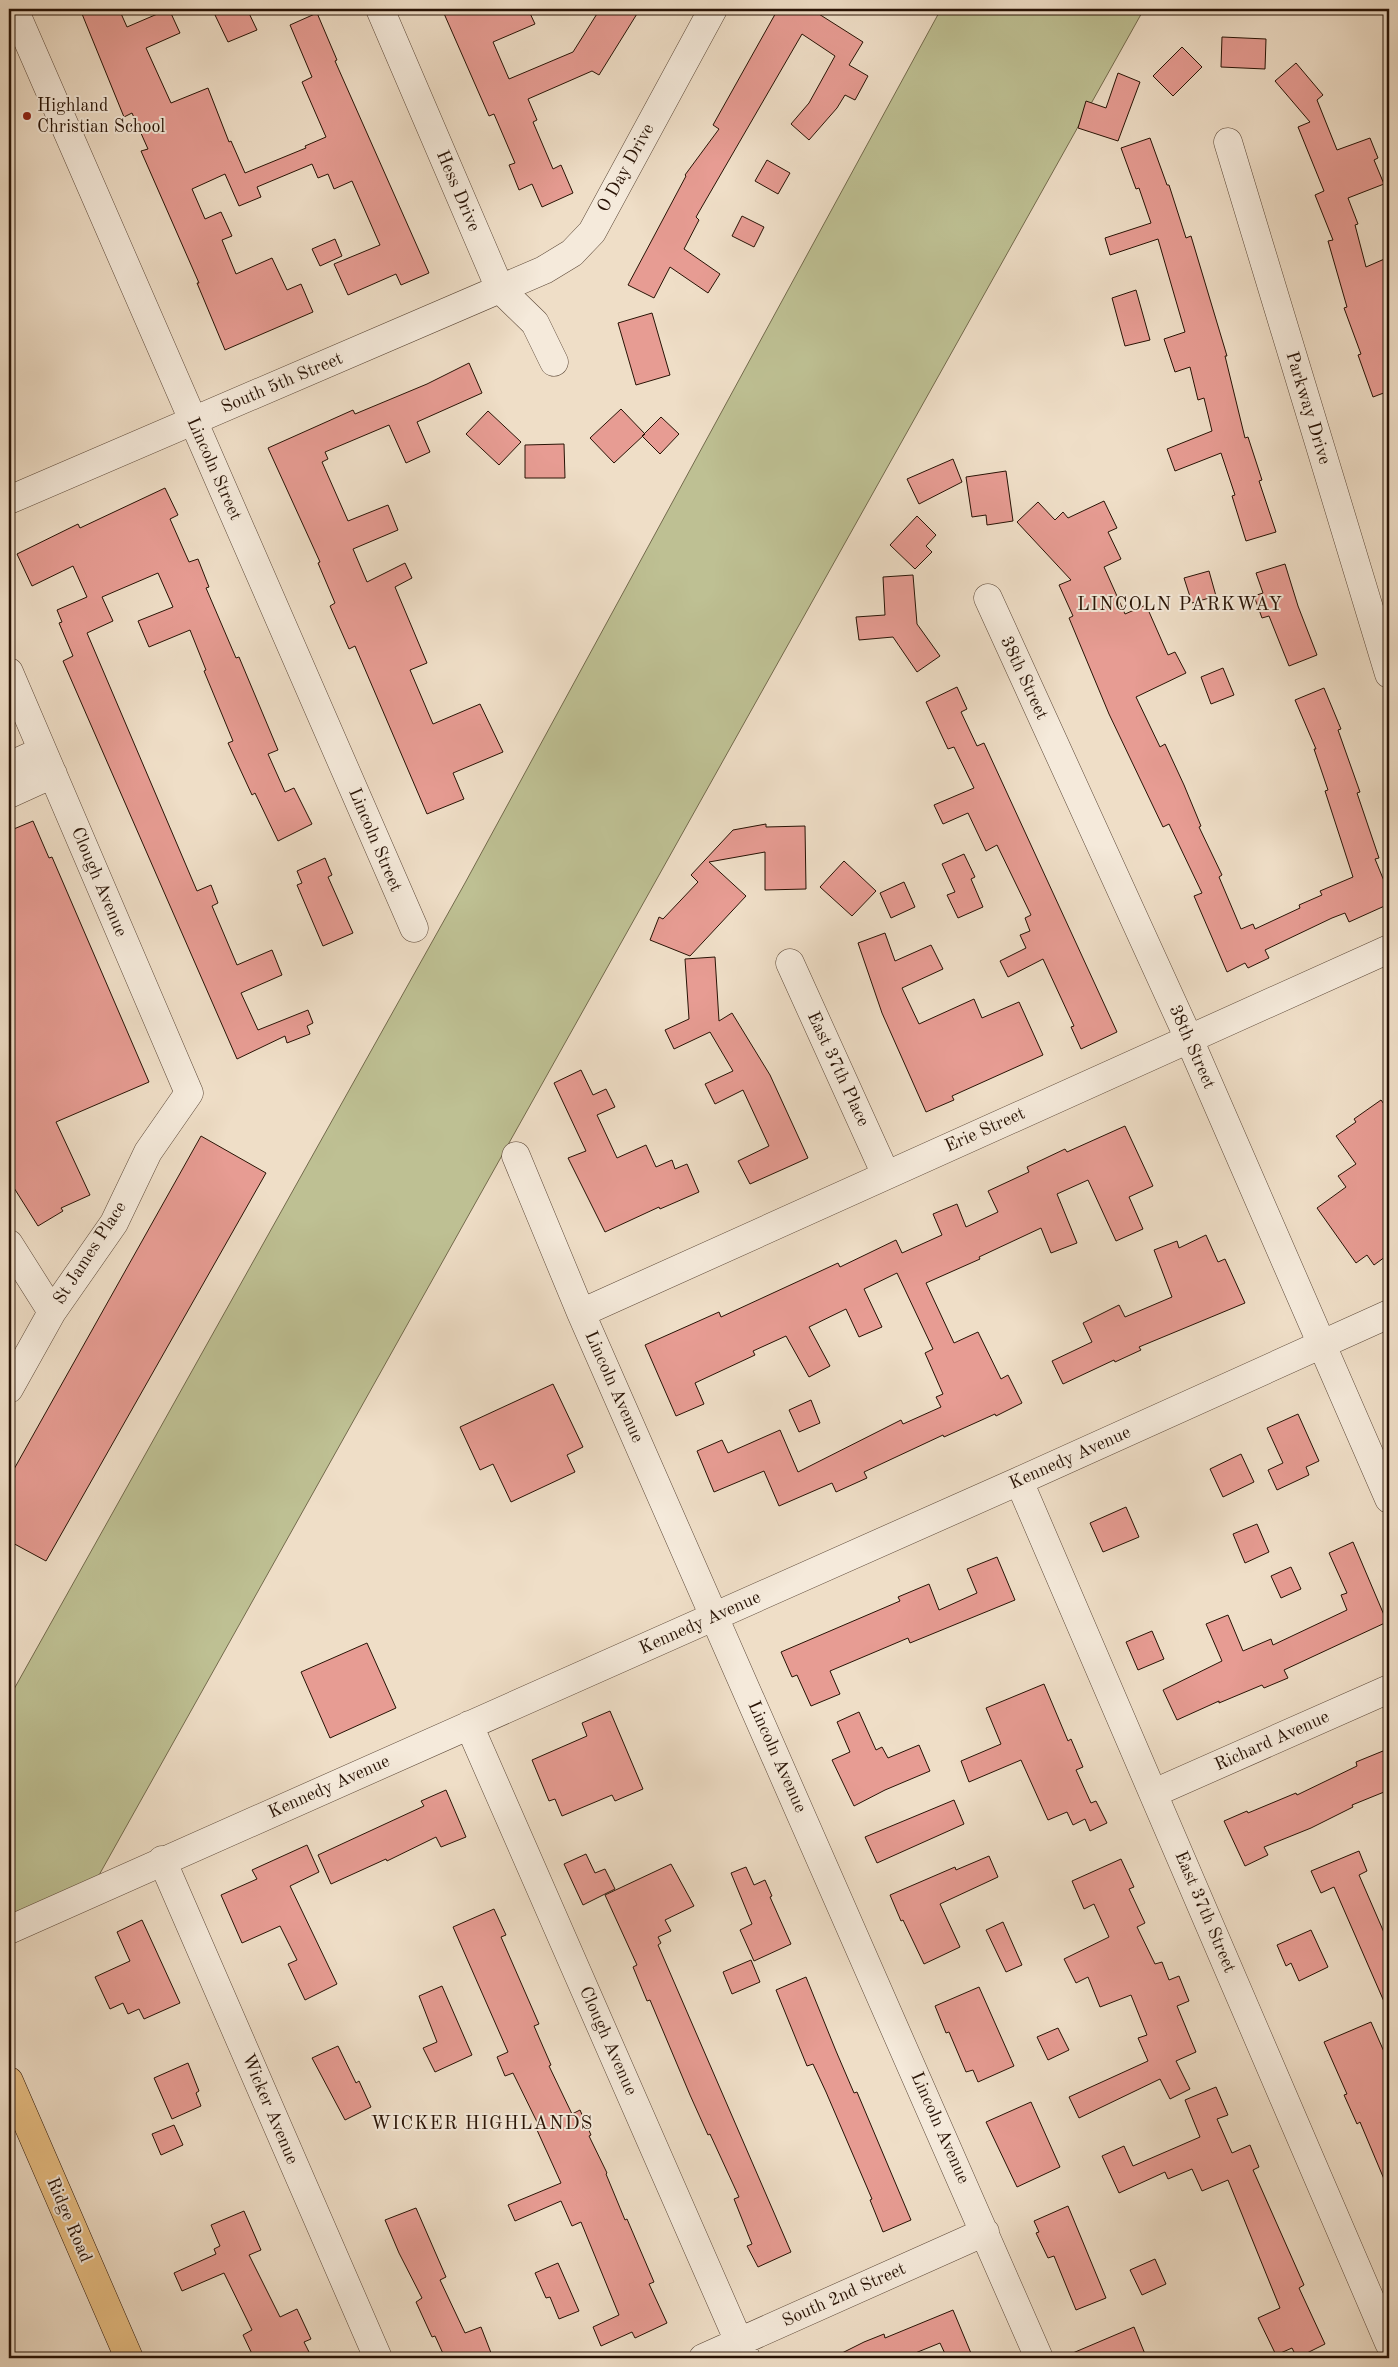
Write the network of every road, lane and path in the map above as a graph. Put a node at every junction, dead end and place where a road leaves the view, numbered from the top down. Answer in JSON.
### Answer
{"nodes":[{"id":1,"x":14,"y":9,"type":"edge"},
{"id":2,"x":380,"y":9,"type":"edge"},
{"id":3,"x":713,"y":9,"type":"edge"},
{"id":4,"x":1228,"y":142,"type":"dead end"},
{"id":5,"x":500,"y":289,"type":"junction"},
{"id":6,"x":554,"y":362,"type":"dead end"},
{"id":7,"x":193,"y":422,"type":"junction"},
{"id":8,"x":9,"y":500,"type":"edge"},
{"id":9,"x":988,"y":598,"type":"dead end"},
{"id":10,"x":9,"y":672,"type":"edge"},
{"id":11,"x":1389,"y":674,"type":"edge"},
{"id":12,"x":48,"y":763,"type":"junction"},
{"id":13,"x":9,"y":766,"type":"edge"},
{"id":14,"x":9,"y":794,"type":"edge"},
{"id":15,"x":414,"y":928,"type":"dead end"},
{"id":16,"x":1389,"y":949,"type":"edge"},
{"id":17,"x":790,"y":963,"type":"dead end"},
{"id":18,"x":1189,"y":1039,"type":"junction"},
{"id":19,"x":189,"y":1093,"type":"joint"},
{"id":20,"x":516,"y":1156,"type":"dead end"},
{"id":21,"x":886,"y":1175,"type":"junction"},
{"id":22,"x":9,"y":1244,"type":"edge"},
{"id":23,"x":52,"y":1312,"type":"junction"},
{"id":24,"x":581,"y":1313,"type":"junction"},
{"id":25,"x":1389,"y":1314,"type":"edge"},
{"id":26,"x":1322,"y":1344,"type":"junction"},
{"id":27,"x":9,"y":1389,"type":"edge"},
{"id":28,"x":1019,"y":1481,"type":"junction"},
{"id":29,"x":1389,"y":1499,"type":"edge"},
{"id":30,"x":716,"y":1616,"type":"junction"},
{"id":31,"x":1389,"y":1689,"type":"edge"},
{"id":32,"x":469,"y":1725,"type":"junction"},
{"id":33,"x":1154,"y":1793,"type":"junction"},
{"id":34,"x":162,"y":1860,"type":"junction"},
{"id":35,"x":9,"y":1930,"type":"edge"},
{"id":36,"x":9,"y":2081,"type":"edge"},
{"id":37,"x":985,"y":2232,"type":"junction"},
{"id":38,"x":1389,"y":2343,"type":"edge"},
{"id":39,"x":743,"y":2350,"type":"edge"},
{"id":40,"x":129,"y":2358,"type":"edge"},
{"id":41,"x":378,"y":2358,"type":"edge"},
{"id":42,"x":703,"y":2358,"type":"edge"},
{"id":43,"x":1039,"y":2358,"type":"edge"}],
"edges":[{"from":1,"to":7,"type":"street","name":"Lincoln Street"},
{"from":2,"to":5,"type":"street","name":"Hess Drive"},
{"from":3,"to":5,"type":"street","name":"O Day Drive"},
{"from":4,"to":11,"type":"street","name":"Parkway Drive"},
{"from":5,"to":6,"type":"street","name":"Hess Drive"},
{"from":5,"to":7,"type":"street","name":"South 5th Street"},
{"from":7,"to":8,"type":"street","name":"South 5th Street"},
{"from":7,"to":15,"type":"street","name":"Lincoln Street"},
{"from":9,"to":18,"type":"street","name":"38th Street"},
{"from":10,"to":12,"type":"street","name":"Clough Avenue"},
{"from":12,"to":13,"type":"street"},
{"from":12,"to":14,"type":"street"},
{"from":12,"to":19,"type":"street","name":"Clough Avenue"},
{"from":16,"to":18,"type":"street","name":"Erie Street"},
{"from":17,"to":21,"type":"street","name":"East 37th Place"},
{"from":18,"to":21,"type":"street","name":"Erie Street"},
{"from":18,"to":26,"type":"street","name":"38th Street"},
{"from":19,"to":23,"type":"street","name":"St James Place"},
{"from":20,"to":24,"type":"street","name":"Lincoln Avenue"},
{"from":21,"to":24,"type":"street","name":"Erie Street"},
{"from":22,"to":23,"type":"street"},
{"from":23,"to":27,"type":"street","name":"St James Place"},
{"from":24,"to":30,"type":"street","name":"Lincoln Avenue"},
{"from":25,"to":26,"type":"street","name":"Kennedy Avenue"},
{"from":26,"to":28,"type":"street","name":"Kennedy Avenue"},
{"from":26,"to":29,"type":"street","name":"38th Street"},
{"from":28,"to":30,"type":"street","name":"Kennedy Avenue"},
{"from":28,"to":33,"type":"street","name":"East 37th Street"},
{"from":30,"to":32,"type":"street","name":"Kennedy Avenue"},
{"from":30,"to":37,"type":"street","name":"Lincoln Avenue"},
{"from":31,"to":33,"type":"street","name":"Richard Avenue"},
{"from":32,"to":34,"type":"street","name":"Kennedy Avenue"},
{"from":32,"to":39,"type":"street","name":"Clough Avenue"},
{"from":33,"to":38,"type":"street","name":"East 37th Street"},
{"from":34,"to":35,"type":"street","name":"Kennedy Avenue"},
{"from":34,"to":41,"type":"street","name":"Wicker Avenue"},
{"from":36,"to":40,"type":"main road","name":"Ridge Road"},
{"from":37,"to":39,"type":"street","name":"South 2nd Street"},
{"from":37,"to":43,"type":"street","name":"Lincoln Avenue"},
{"from":39,"to":42,"type":"street","name":"South 2nd Street"}]}
